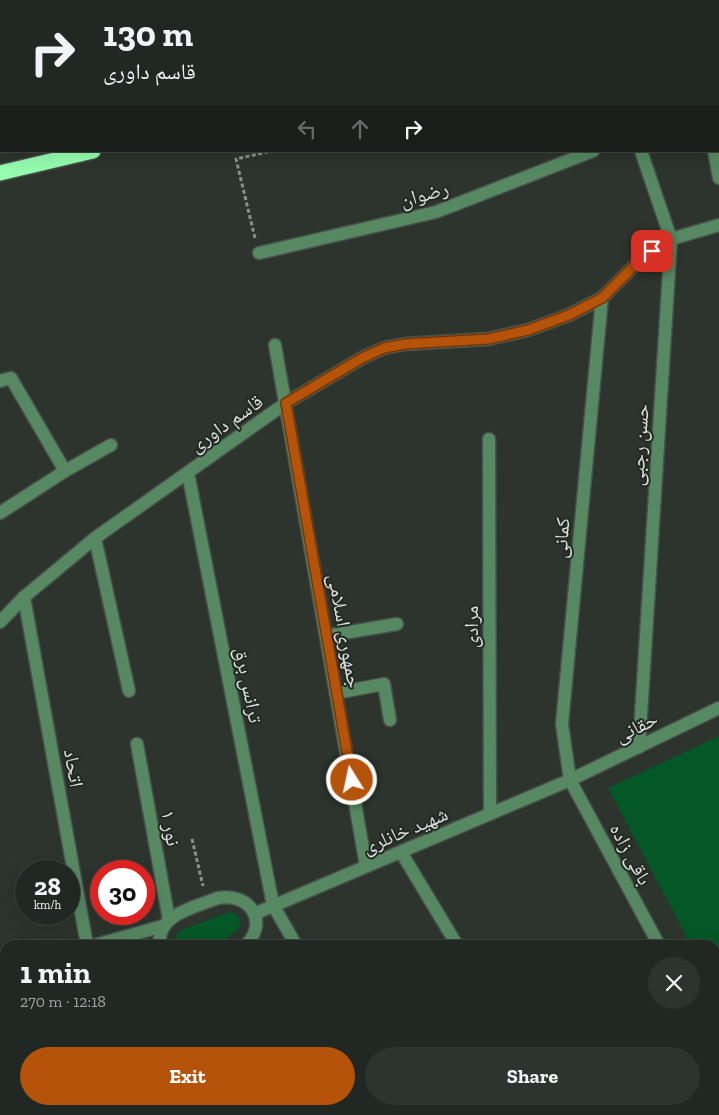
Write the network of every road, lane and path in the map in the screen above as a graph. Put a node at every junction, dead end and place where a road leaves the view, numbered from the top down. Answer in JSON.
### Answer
{"nodes":[{"id":1,"x":89,"y":152,"type":"edge"},
{"id":2,"x":268,"y":152,"type":"edge"},
{"id":3,"x":590,"y":152,"type":"edge"},
{"id":4,"x":641,"y":152,"type":"edge"},
{"id":5,"x":714,"y":152,"type":"edge"},
{"id":6,"x":0,"y":173,"type":"edge"},
{"id":7,"x":719,"y":178,"type":"edge"},
{"id":8,"x":719,"y":225,"type":"edge"},
{"id":9,"x":671,"y":239,"type":"junction"},
{"id":10,"x":259,"y":253,"type":"joint"},
{"id":11,"x":602,"y":298,"type":"junction"},
{"id":12,"x":275,"y":345,"type":"dead end"},
{"id":13,"x":5,"y":380,"type":"edge"},
{"id":14,"x":286,"y":403,"type":"junction"},
{"id":15,"x":489,"y":439,"type":"dead end"},
{"id":16,"x":111,"y":445,"type":"dead end"},
{"id":17,"x":65,"y":470,"type":"junction"},
{"id":18,"x":188,"y":472,"type":"junction"},
{"id":19,"x":0,"y":513,"type":"edge"},
{"id":20,"x":95,"y":538,"type":"junction"},
{"id":21,"x":24,"y":597,"type":"junction"},
{"id":22,"x":0,"y":622,"type":"edge"},
{"id":23,"x":397,"y":624,"type":"dead end"},
{"id":24,"x":326,"y":636,"type":"junction"},
{"id":25,"x":129,"y":691,"type":"dead end"},
{"id":26,"x":336,"y":693,"type":"junction"},
{"id":27,"x":719,"y":708,"type":"edge"},
{"id":28,"x":390,"y":720,"type":"dead end"},
{"id":29,"x":137,"y":744,"type":"dead end"},
{"id":30,"x":639,"y":747,"type":"junction"},
{"id":31,"x":570,"y":780,"type":"junction"},
{"id":32,"x":490,"y":814,"type":"junction"},
{"id":33,"x":192,"y":839,"type":"dead end"},
{"id":34,"x":401,"y":852,"type":"junction"},
{"id":35,"x":366,"y":866,"type":"junction"},
{"id":36,"x":204,"y":892,"type":"dead end"},
{"id":37,"x":273,"y":905,"type":"junction"},
{"id":38,"x":254,"y":914,"type":"junction"},
{"id":39,"x":166,"y":923,"type":"junction"},
{"id":40,"x":86,"y":940,"type":"edge"},
{"id":41,"x":111,"y":940,"type":"edge"},
{"id":42,"x":160,"y":940,"type":"edge"},
{"id":43,"x":250,"y":940,"type":"edge"},
{"id":44,"x":293,"y":940,"type":"edge"},
{"id":45,"x":455,"y":940,"type":"edge"},
{"id":46,"x":655,"y":940,"type":"edge"}],
"edges":[{"from":1,"to":6,"type":"highway"},
{"from":2,"to":10,"type":"path"},
{"from":3,"to":10,"type":"street","name":"رضوان"},
{"from":4,"to":9,"type":"street","name":"حسن رجبی"},
{"from":5,"to":7,"type":"street"},
{"from":8,"to":9,"type":"street","name":"قاسم داوری"},
{"from":9,"to":11,"type":"street","name":"قاسم داوری"},
{"from":9,"to":30,"type":"street","name":"حسن رجبی"},
{"from":11,"to":14,"type":"street","name":"قاسم داوری"},
{"from":11,"to":31,"type":"street","name":"کمانی"},
{"from":12,"to":14,"type":"street","name":"جمهوری اسلامی"},
{"from":13,"to":17,"type":"street"},
{"from":14,"to":18,"type":"street","name":"قاسم داوری"},
{"from":14,"to":24,"type":"street","name":"جمهوری اسلامی"},
{"from":15,"to":32,"type":"street","name":"مرادی"},
{"from":16,"to":17,"type":"street"},
{"from":17,"to":19,"type":"street"},
{"from":18,"to":20,"type":"street","name":"قاسم داوری"},
{"from":18,"to":37,"type":"street","name":"ترانس برق"},
{"from":20,"to":21,"type":"street","name":"قاسم داوری"},
{"from":20,"to":25,"type":"street"},
{"from":21,"to":22,"type":"street","name":"قاسم داوری"},
{"from":21,"to":40,"type":"street","name":"اتحاد"},
{"from":23,"to":24,"type":"street"},
{"from":24,"to":26,"type":"street","name":"جمهوری اسلامی"},
{"from":26,"to":28,"type":"street"},
{"from":26,"to":35,"type":"street","name":"جمهوری اسلامی"},
{"from":27,"to":30,"type":"street","name":"حقانی"},
{"from":29,"to":39,"type":"street","name":"نور ۱"},
{"from":30,"to":31,"type":"street","name":"حقانی"},
{"from":31,"to":32,"type":"street","name":"شهید خانلری"},
{"from":31,"to":46,"type":"street","name":"باقی زاده"},
{"from":32,"to":34,"type":"street","name":"شهید خانلری"},
{"from":33,"to":36,"type":"path"},
{"from":34,"to":35,"type":"street","name":"شهید خانلری"},
{"from":34,"to":45,"type":"street"},
{"from":35,"to":37,"type":"street","name":"شهید خانلری"},
{"from":37,"to":38,"type":"street","name":"شهید خانلری"},
{"from":37,"to":44,"type":"street","name":"ترانس برق"},
{"from":38,"to":39,"type":"street"},
{"from":38,"to":43,"type":"street"},
{"from":39,"to":41,"type":"street"},
{"from":39,"to":42,"type":"street"}]}
